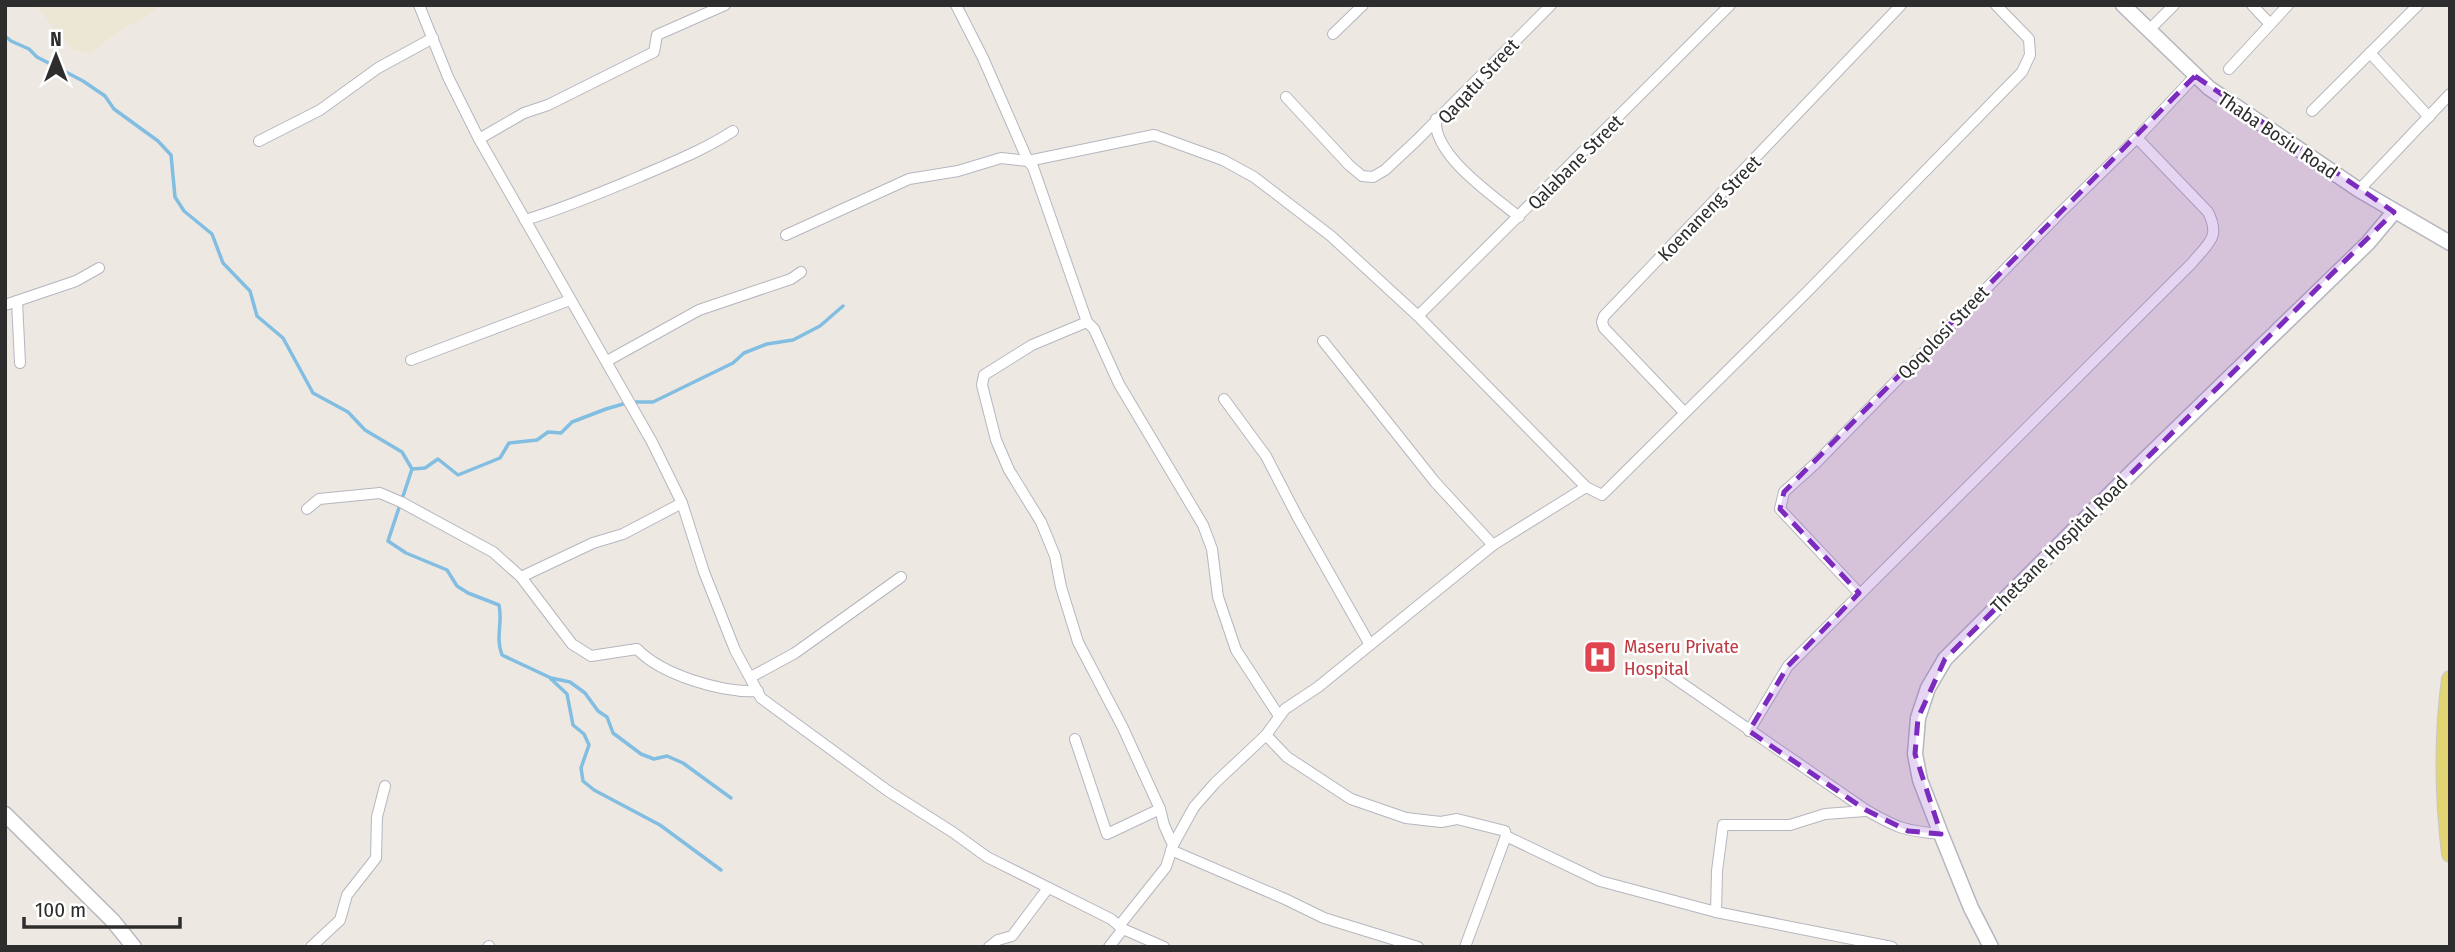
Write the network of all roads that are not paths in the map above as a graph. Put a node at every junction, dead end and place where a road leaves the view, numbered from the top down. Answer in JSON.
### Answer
{"nodes":[{"id":1,"x":419,"y":5,"type":"edge"},
{"id":2,"x":725,"y":5,"type":"edge"},
{"id":3,"x":956,"y":5,"type":"edge"},
{"id":4,"x":1363,"y":5,"type":"edge"},
{"id":5,"x":1551,"y":5,"type":"edge"},
{"id":6,"x":1730,"y":5,"type":"edge"},
{"id":7,"x":1900,"y":5,"type":"edge"},
{"id":8,"x":1996,"y":5,"type":"edge"},
{"id":9,"x":2123,"y":5,"type":"edge"},
{"id":10,"x":2174,"y":5,"type":"edge"},
{"id":11,"x":2252,"y":5,"type":"edge"},
{"id":12,"x":2288,"y":5,"type":"edge"},
{"id":13,"x":2418,"y":5,"type":"edge"},
{"id":14,"x":2270,"y":24,"type":"junction"},
{"id":15,"x":2148,"y":31,"type":"junction"},
{"id":16,"x":1333,"y":34,"type":"dead end"},
{"id":17,"x":433,"y":37,"type":"junction"},
{"id":18,"x":2370,"y":53,"type":"junction"},
{"id":19,"x":2229,"y":69,"type":"dead end"},
{"id":20,"x":2195,"y":76,"type":"junction"},
{"id":21,"x":2450,"y":94,"type":"edge"},
{"id":22,"x":1286,"y":97,"type":"dead end"},
{"id":23,"x":2312,"y":110,"type":"dead end"},
{"id":24,"x":2429,"y":117,"type":"junction"},
{"id":25,"x":1436,"y":120,"type":"junction"},
{"id":26,"x":733,"y":131,"type":"dead end"},
{"id":27,"x":2137,"y":138,"type":"junction"},
{"id":28,"x":479,"y":139,"type":"junction"},
{"id":29,"x":259,"y":141,"type":"dead end"},
{"id":30,"x":1028,"y":161,"type":"junction"},
{"id":31,"x":2358,"y":190,"type":"junction"},
{"id":32,"x":2394,"y":212,"type":"junction"},
{"id":33,"x":1519,"y":217,"type":"junction"},
{"id":34,"x":524,"y":220,"type":"junction"},
{"id":35,"x":786,"y":235,"type":"dead end"},
{"id":36,"x":2450,"y":243,"type":"edge"},
{"id":37,"x":99,"y":268,"type":"dead end"},
{"id":38,"x":801,"y":272,"type":"dead end"},
{"id":39,"x":570,"y":300,"type":"junction"},
{"id":40,"x":17,"y":301,"type":"junction"},
{"id":41,"x":5,"y":305,"type":"edge"},
{"id":42,"x":1418,"y":316,"type":"junction"},
{"id":43,"x":1087,"y":322,"type":"junction"},
{"id":44,"x":1323,"y":341,"type":"dead end"},
{"id":45,"x":411,"y":360,"type":"dead end"},
{"id":46,"x":607,"y":361,"type":"junction"},
{"id":47,"x":20,"y":363,"type":"dead end"},
{"id":48,"x":1224,"y":399,"type":"dead end"},
{"id":49,"x":1684,"y":412,"type":"junction"},
{"id":50,"x":1586,"y":488,"type":"junction"},
{"id":51,"x":682,"y":503,"type":"junction"},
{"id":52,"x":307,"y":509,"type":"dead end"},
{"id":53,"x":1493,"y":545,"type":"junction"},
{"id":54,"x":521,"y":577,"type":"junction"},
{"id":55,"x":901,"y":577,"type":"dead end"},
{"id":56,"x":1859,"y":593,"type":"junction"},
{"id":57,"x":1370,"y":645,"type":"junction"},
{"id":58,"x":1664,"y":671,"type":"dead end"},
{"id":59,"x":751,"y":677,"type":"junction"},
{"id":60,"x":2450,"y":679,"type":"edge"},
{"id":61,"x":758,"y":691,"type":"junction"},
{"id":62,"x":1279,"y":716,"type":"junction"},
{"id":63,"x":1749,"y":731,"type":"junction"},
{"id":64,"x":1266,"y":735,"type":"junction"},
{"id":65,"x":1075,"y":739,"type":"dead end"},
{"id":66,"x":385,"y":786,"type":"dead end"},
{"id":67,"x":1160,"y":809,"type":"junction"},
{"id":68,"x":1866,"y":810,"type":"junction"},
{"id":69,"x":5,"y":814,"type":"edge"},
{"id":70,"x":1941,"y":834,"type":"junction"},
{"id":71,"x":1506,"y":836,"type":"junction"},
{"id":72,"x":1172,"y":847,"type":"junction"},
{"id":73,"x":2450,"y":853,"type":"edge"},
{"id":74,"x":1048,"y":888,"type":"junction"},
{"id":75,"x":1716,"y":912,"type":"junction"},
{"id":76,"x":1121,"y":928,"type":"junction"},
{"id":77,"x":134,"y":947,"type":"edge"},
{"id":78,"x":311,"y":947,"type":"edge"},
{"id":79,"x":989,"y":947,"type":"edge"},
{"id":80,"x":1109,"y":947,"type":"edge"},
{"id":81,"x":1164,"y":947,"type":"edge"},
{"id":82,"x":1418,"y":947,"type":"edge"},
{"id":83,"x":1465,"y":947,"type":"edge"},
{"id":84,"x":1892,"y":947,"type":"edge"},
{"id":85,"x":1991,"y":947,"type":"edge"}],
"edges":[{"from":1,"to":17,"type":"street"},
{"from":2,"to":28,"type":"street"},
{"from":3,"to":30,"type":"street"},
{"from":4,"to":16,"type":"street"},
{"from":5,"to":25,"type":"street","name":"Qaqatu Street"},
{"from":6,"to":33,"type":"street","name":"Qalabane Street"},
{"from":7,"to":49,"type":"street","name":"Koenaneng Street"},
{"from":8,"to":49,"type":"street"},
{"from":9,"to":15,"type":"main road","name":"Thaba Bosiu Road"},
{"from":10,"to":15,"type":"street"},
{"from":11,"to":14,"type":"street"},
{"from":12,"to":14,"type":"street"},
{"from":13,"to":18,"type":"street"},
{"from":14,"to":19,"type":"street"},
{"from":15,"to":20,"type":"main road","name":"Thaba Bosiu Road"},
{"from":17,"to":28,"type":"street"},
{"from":17,"to":29,"type":"street"},
{"from":18,"to":23,"type":"street"},
{"from":18,"to":24,"type":"street"},
{"from":20,"to":27,"type":"street","name":"Qoqolosi Street"},
{"from":20,"to":31,"type":"main road","name":"Thaba Bosiu Road"},
{"from":21,"to":24,"type":"street"},
{"from":22,"to":25,"type":"street"},
{"from":24,"to":31,"type":"street"},
{"from":25,"to":33,"type":"street","name":"Qaqatu Street"},
{"from":26,"to":34,"type":"street"},
{"from":27,"to":56,"type":"street"},
{"from":27,"to":56,"type":"street","name":"Qoqolosi Street"},
{"from":28,"to":34,"type":"street"},
{"from":30,"to":35,"type":"street"},
{"from":30,"to":42,"type":"street"},
{"from":30,"to":43,"type":"street"},
{"from":31,"to":32,"type":"main road","name":"Thaba Bosiu Road"},
{"from":32,"to":36,"type":"main road","name":"Thaba Bosiu Road"},
{"from":32,"to":70,"type":"main road","name":"Thetsane Hospital Road"},
{"from":33,"to":42,"type":"street","name":"Qalabane Street"},
{"from":34,"to":39,"type":"street"},
{"from":37,"to":40,"type":"street"},
{"from":38,"to":46,"type":"street"},
{"from":39,"to":45,"type":"street"},
{"from":39,"to":46,"type":"street"},
{"from":40,"to":41,"type":"street"},
{"from":40,"to":47,"type":"street"},
{"from":42,"to":50,"type":"street"},
{"from":43,"to":62,"type":"street"},
{"from":43,"to":67,"type":"street"},
{"from":44,"to":53,"type":"street"},
{"from":46,"to":51,"type":"street"},
{"from":48,"to":57,"type":"street"},
{"from":49,"to":50,"type":"street"},
{"from":50,"to":53,"type":"street"},
{"from":51,"to":54,"type":"street"},
{"from":51,"to":59,"type":"street"},
{"from":52,"to":54,"type":"street"},
{"from":53,"to":57,"type":"street"},
{"from":54,"to":61,"type":"street"},
{"from":55,"to":59,"type":"street"},
{"from":56,"to":63,"type":"street"},
{"from":57,"to":62,"type":"street"},
{"from":58,"to":63,"type":"street"},
{"from":59,"to":61,"type":"street"},
{"from":60,"to":73,"type":"main road"},
{"from":61,"to":74,"type":"street"},
{"from":62,"to":64,"type":"street"},
{"from":63,"to":68,"type":"street"},
{"from":64,"to":71,"type":"street"},
{"from":64,"to":72,"type":"street"},
{"from":65,"to":67,"type":"street"},
{"from":66,"to":78,"type":"street"},
{"from":67,"to":72,"type":"street"},
{"from":68,"to":70,"type":"street"},
{"from":68,"to":75,"type":"street"},
{"from":69,"to":77,"type":"main road"},
{"from":70,"to":85,"type":"main road","name":"Thetsane Hospital Road"},
{"from":71,"to":75,"type":"street"},
{"from":71,"to":83,"type":"street"},
{"from":72,"to":76,"type":"street"},
{"from":72,"to":82,"type":"street"},
{"from":74,"to":76,"type":"street"},
{"from":74,"to":79,"type":"street"},
{"from":75,"to":84,"type":"street"},
{"from":76,"to":80,"type":"street"},
{"from":76,"to":81,"type":"street"}]}
